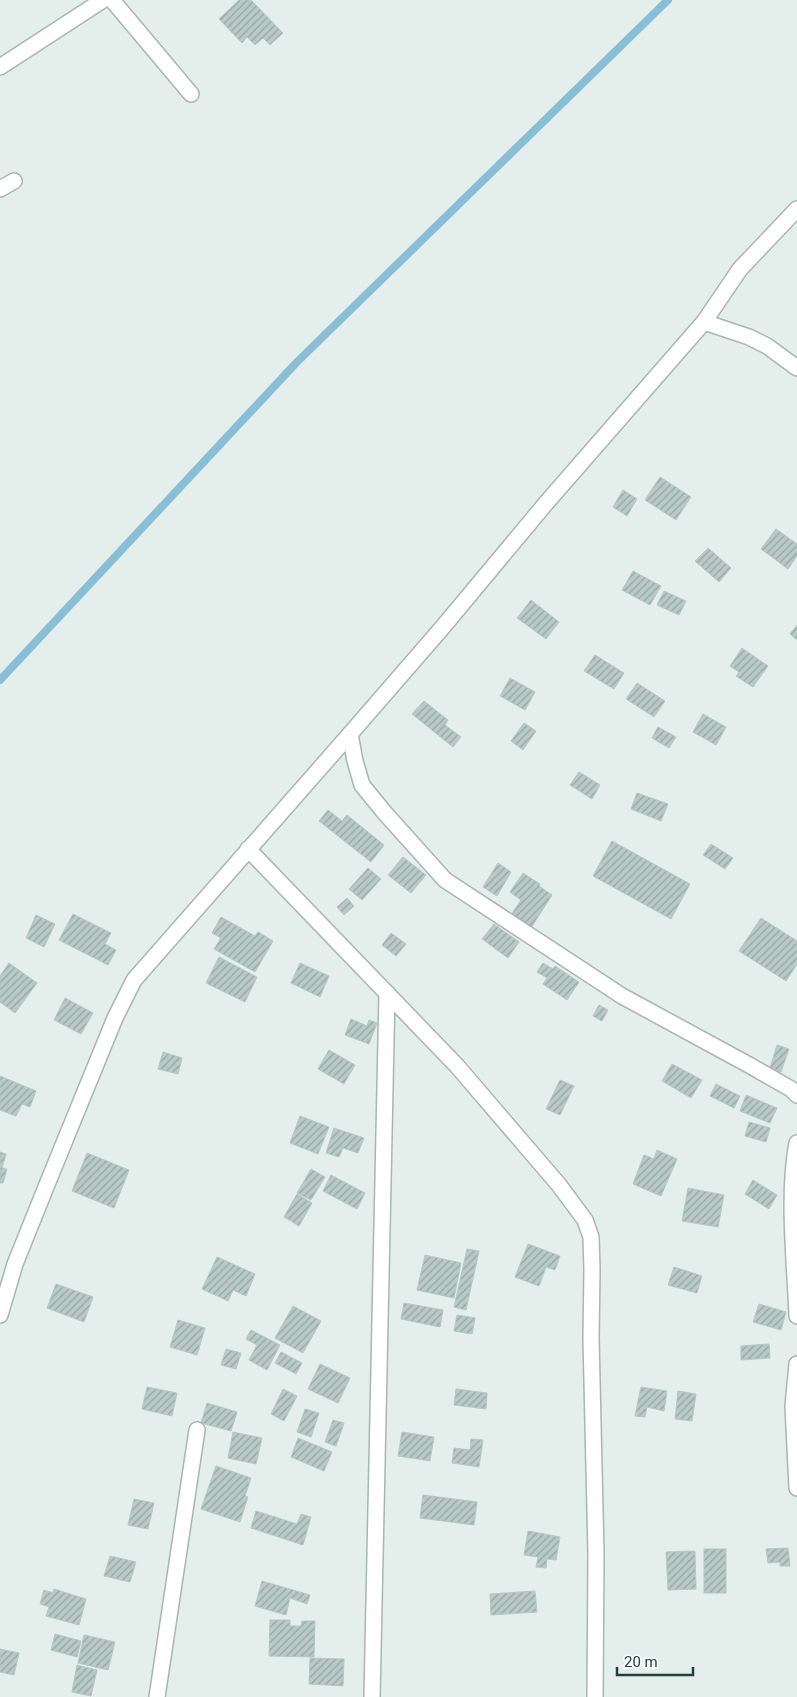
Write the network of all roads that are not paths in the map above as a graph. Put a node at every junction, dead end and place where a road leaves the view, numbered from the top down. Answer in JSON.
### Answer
{"nodes":[{"id":1,"x":103,"y":0,"type":"edge"},
{"id":2,"x":112,"y":0,"type":"edge"},
{"id":3,"x":0,"y":67,"type":"edge"},
{"id":4,"x":191,"y":94,"type":"dead end"},
{"id":5,"x":14,"y":181,"type":"dead end"},
{"id":6,"x":0,"y":189,"type":"edge"},
{"id":7,"x":797,"y":210,"type":"edge"},
{"id":8,"x":704,"y":322,"type":"junction"},
{"id":9,"x":797,"y":368,"type":"edge"},
{"id":10,"x":350,"y":734,"type":"junction"},
{"id":11,"x":248,"y":849,"type":"junction"},
{"id":12,"x":387,"y":994,"type":"junction"},
{"id":13,"x":797,"y":1095,"type":"edge"},
{"id":14,"x":797,"y":1143,"type":"edge"},
{"id":15,"x":0,"y":1314,"type":"edge"},
{"id":16,"x":797,"y":1316,"type":"edge"},
{"id":17,"x":797,"y":1364,"type":"edge"},
{"id":18,"x":197,"y":1430,"type":"dead end"},
{"id":19,"x":797,"y":1488,"type":"edge"},
{"id":20,"x":157,"y":1697,"type":"edge"},
{"id":21,"x":372,"y":1697,"type":"edge"},
{"id":22,"x":595,"y":1697,"type":"edge"}],
"edges":[{"from":1,"to":3,"type":"street"},
{"from":2,"to":4,"type":"street"},
{"from":5,"to":6,"type":"street"},
{"from":7,"to":8,"type":"street"},
{"from":8,"to":9,"type":"street"},
{"from":8,"to":10,"type":"street"},
{"from":10,"to":11,"type":"street"},
{"from":10,"to":13,"type":"street"},
{"from":11,"to":12,"type":"street"},
{"from":11,"to":15,"type":"street"},
{"from":12,"to":21,"type":"street"},
{"from":12,"to":22,"type":"street"},
{"from":14,"to":16,"type":"street"},
{"from":17,"to":19,"type":"street"},
{"from":18,"to":20,"type":"street"}]}
